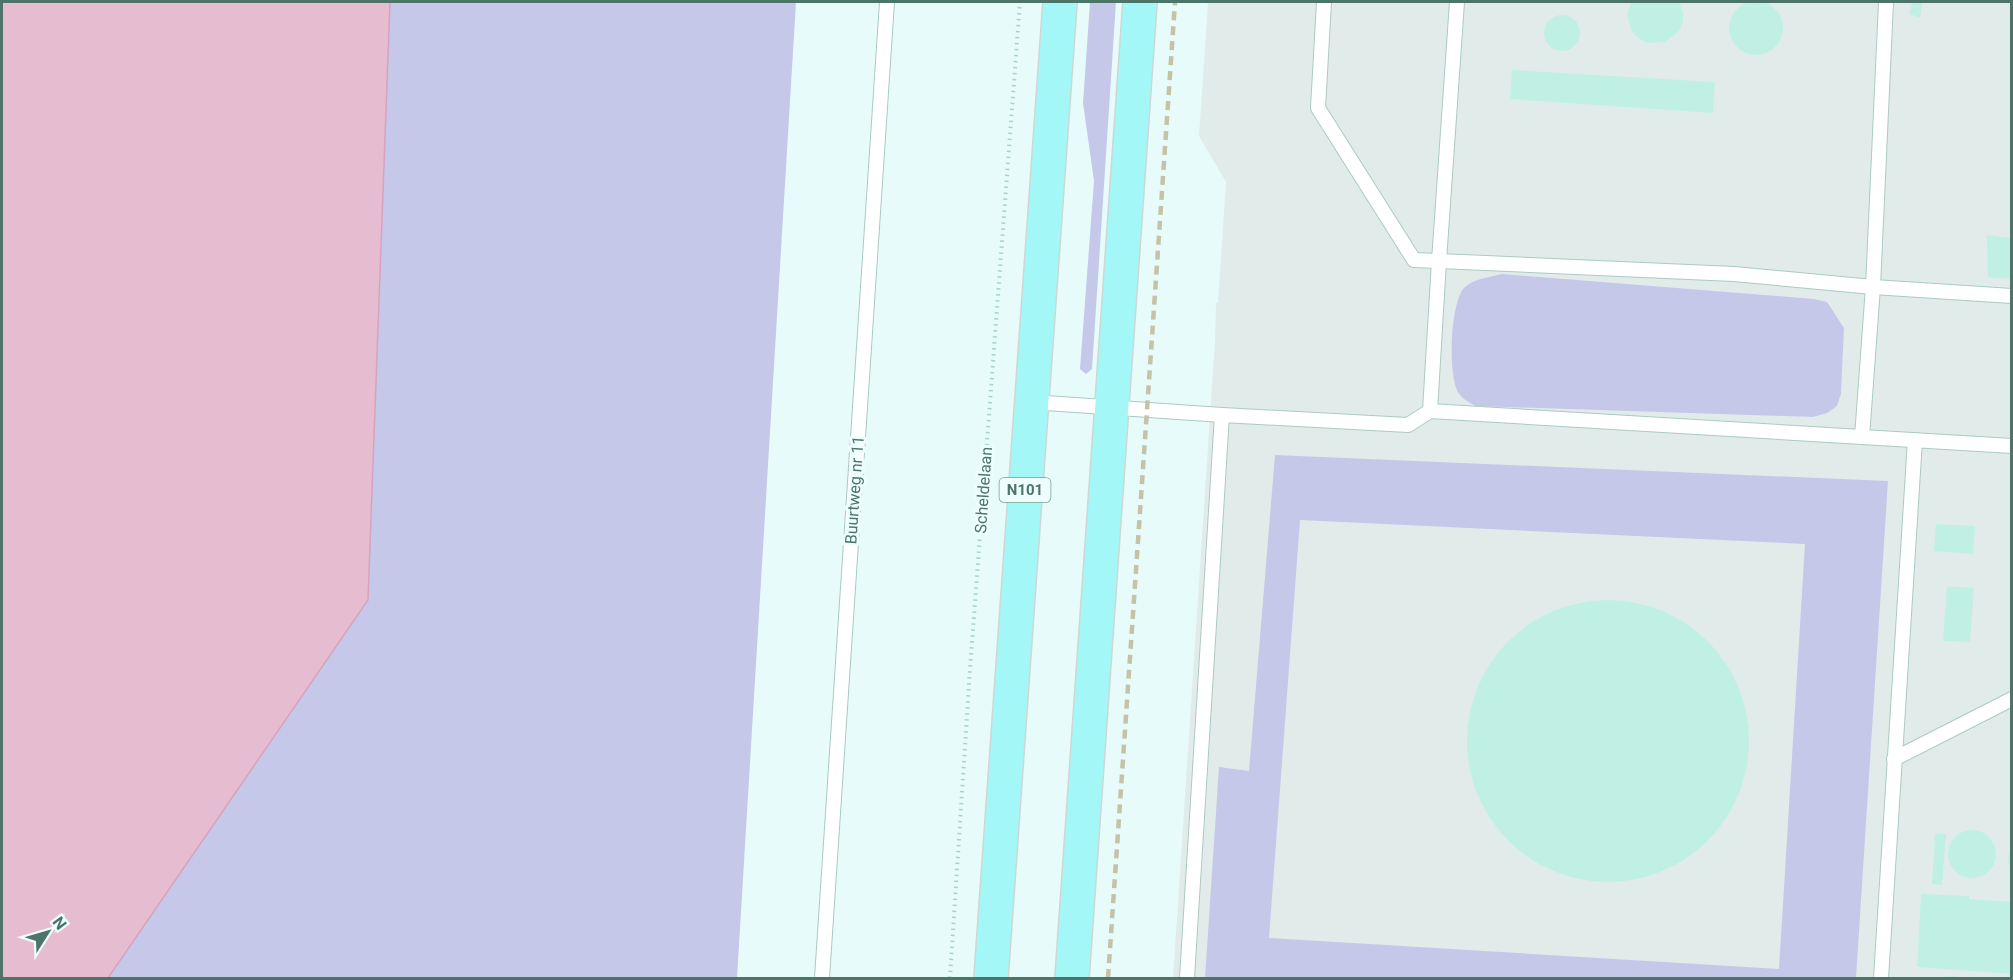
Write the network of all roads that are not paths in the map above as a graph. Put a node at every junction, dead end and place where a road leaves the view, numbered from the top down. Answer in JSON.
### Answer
{"nodes":[{"id":1,"x":887,"y":2,"type":"edge"},
{"id":2,"x":1060,"y":2,"type":"edge"},
{"id":3,"x":1140,"y":2,"type":"edge"},
{"id":4,"x":1324,"y":2,"type":"edge"},
{"id":5,"x":1457,"y":2,"type":"edge"},
{"id":6,"x":1886,"y":2,"type":"edge"},
{"id":7,"x":1439,"y":261,"type":"junction"},
{"id":8,"x":1873,"y":287,"type":"junction"},
{"id":9,"x":2012,"y":296,"type":"edge"},
{"id":10,"x":1031,"y":402,"type":"junction"},
{"id":11,"x":1112,"y":408,"type":"junction"},
{"id":12,"x":1430,"y":411,"type":"junction"},
{"id":13,"x":1222,"y":416,"type":"junction"},
{"id":14,"x":1862,"y":437,"type":"junction"},
{"id":15,"x":1914,"y":440,"type":"junction"},
{"id":16,"x":2012,"y":446,"type":"edge"},
{"id":17,"x":2012,"y":699,"type":"edge"},
{"id":18,"x":1894,"y":759,"type":"junction"},
{"id":19,"x":822,"y":978,"type":"edge"},
{"id":20,"x":991,"y":978,"type":"edge"},
{"id":21,"x":1072,"y":978,"type":"edge"},
{"id":22,"x":1187,"y":978,"type":"edge"},
{"id":23,"x":1881,"y":978,"type":"edge"}],
"edges":[{"from":1,"to":19,"type":"lane","name":"Buurtweg nr 11"},
{"from":2,"to":10,"type":"main road","number":"N101"},
{"from":3,"to":11,"type":"main road"},
{"from":4,"to":7,"type":"lane"},
{"from":5,"to":7,"type":"lane"},
{"from":6,"to":8,"type":"lane"},
{"from":7,"to":8,"type":"lane"},
{"from":7,"to":12,"type":"lane"},
{"from":8,"to":9,"type":"lane"},
{"from":8,"to":14,"type":"lane"},
{"from":10,"to":11,"type":"lane"},
{"from":10,"to":20,"type":"main road","number":"N101"},
{"from":11,"to":13,"type":"lane"},
{"from":11,"to":21,"type":"main road"},
{"from":12,"to":13,"type":"lane"},
{"from":12,"to":14,"type":"lane"},
{"from":13,"to":22,"type":"lane"},
{"from":14,"to":15,"type":"lane"},
{"from":15,"to":16,"type":"lane"},
{"from":15,"to":18,"type":"lane"},
{"from":17,"to":18,"type":"lane"},
{"from":18,"to":23,"type":"lane"}]}
